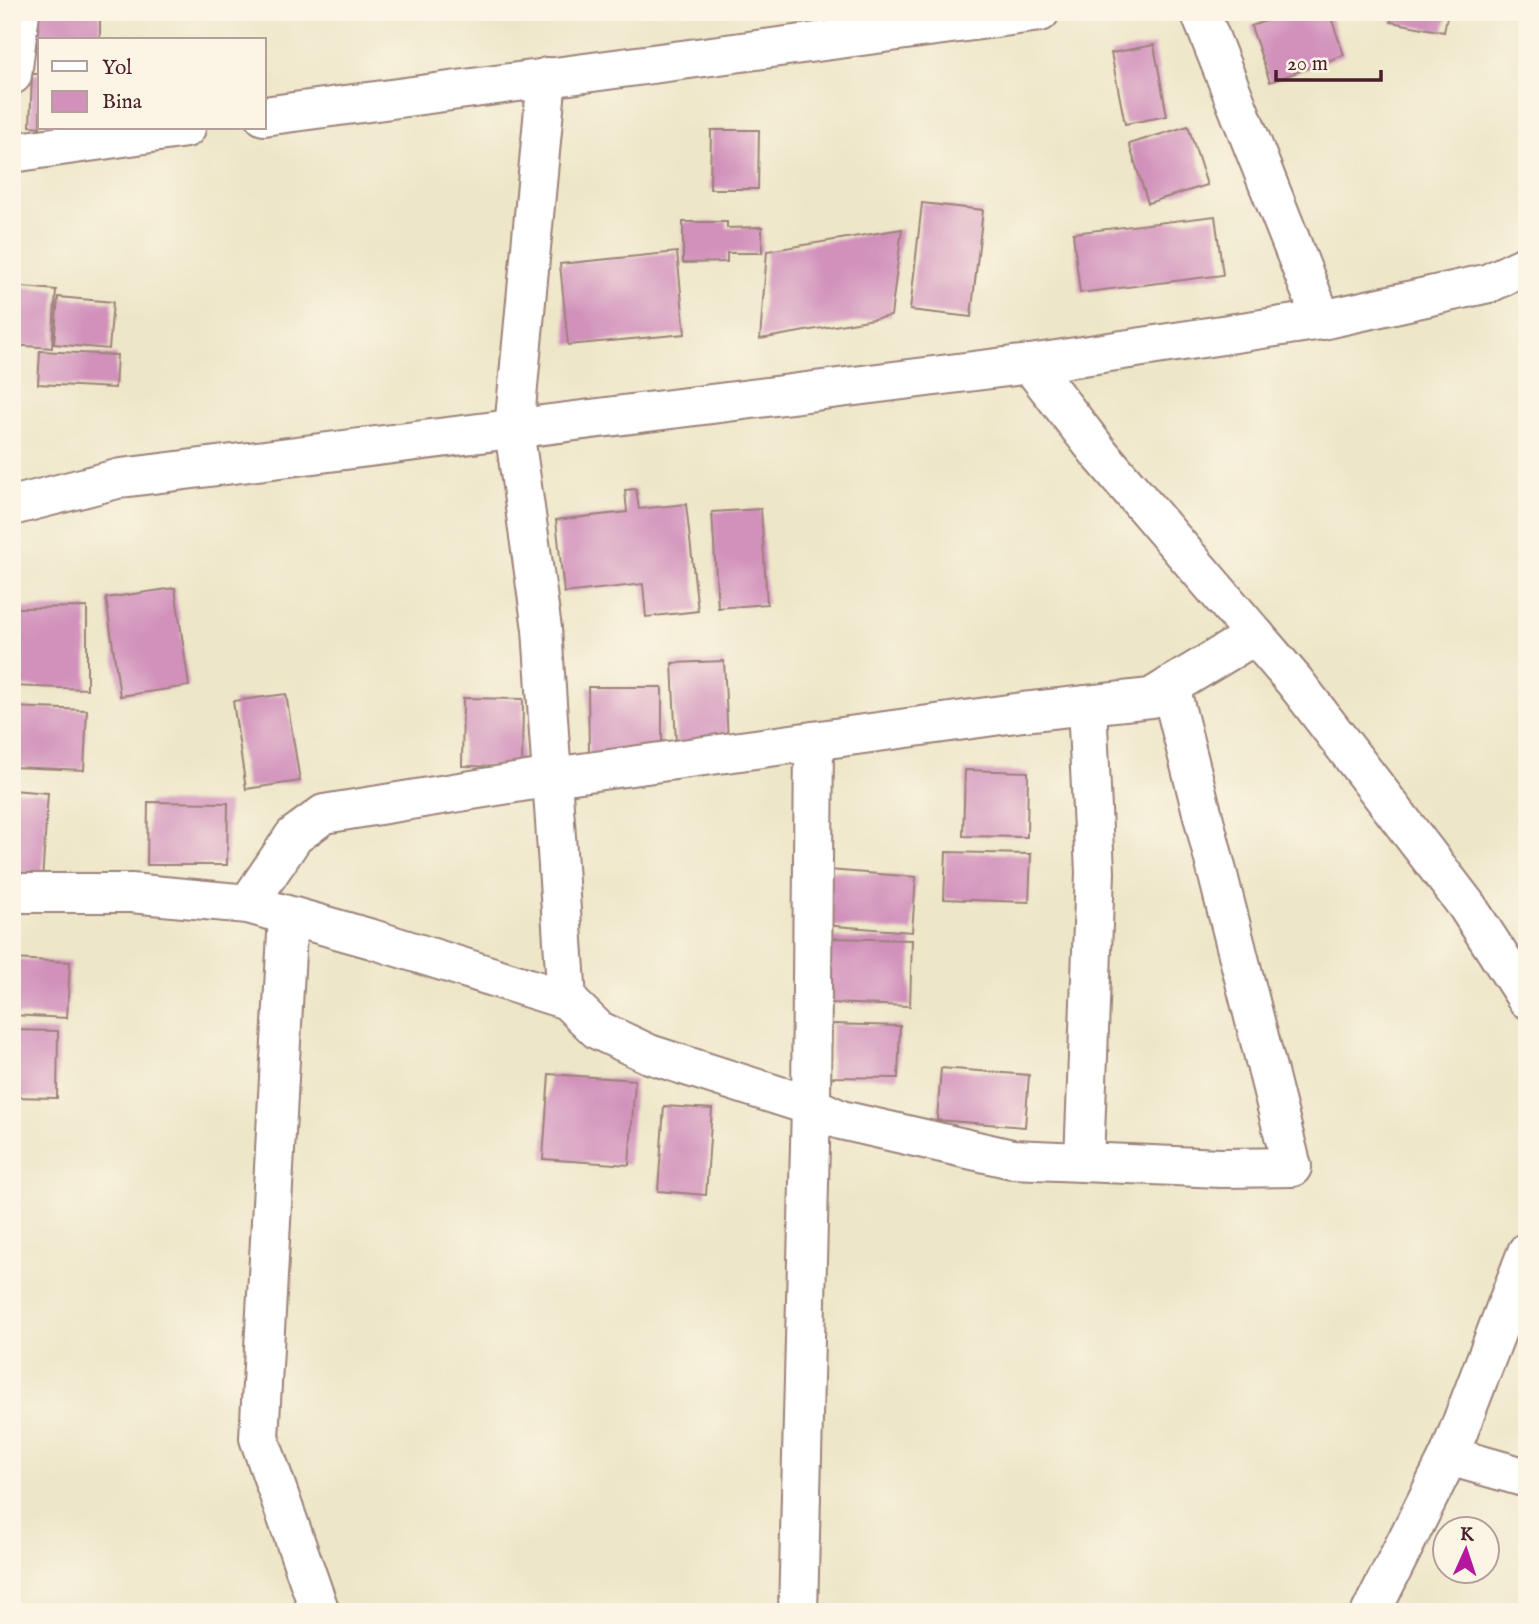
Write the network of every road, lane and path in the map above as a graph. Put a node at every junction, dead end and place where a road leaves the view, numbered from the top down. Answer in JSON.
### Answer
{"nodes":[{"id":1,"x":20,"y":12,"type":"edge"},
{"id":2,"x":1040,"y":12,"type":"edge"},
{"id":3,"x":1200,"y":12,"type":"edge"},
{"id":4,"x":854,"y":25,"type":"edge"},
{"id":5,"x":12,"y":75,"type":"edge"},
{"id":6,"x":547,"y":77,"type":"junction"},
{"id":7,"x":266,"y":116,"type":"edge"},
{"id":8,"x":172,"y":130,"type":"edge"},
{"id":9,"x":12,"y":153,"type":"edge"},
{"id":10,"x":1527,"y":265,"type":"edge"},
{"id":11,"x":1322,"y":320,"type":"junction"},
{"id":12,"x":1030,"y":365,"type":"junction"},
{"id":13,"x":514,"y":429,"type":"junction"},
{"id":14,"x":12,"y":506,"type":"edge"},
{"id":15,"x":1255,"y":635,"type":"junction"},
{"id":16,"x":1171,"y":686,"type":"junction"},
{"id":17,"x":1087,"y":705,"type":"junction"},
{"id":18,"x":814,"y":741,"type":"junction"},
{"id":19,"x":552,"y":777,"type":"junction"},
{"id":20,"x":12,"y":893,"type":"edge"},
{"id":21,"x":248,"y":904,"type":"junction"},
{"id":22,"x":288,"y":916,"type":"junction"},
{"id":23,"x":1527,"y":999,"type":"edge"},
{"id":24,"x":567,"y":1000,"type":"junction"},
{"id":25,"x":811,"y":1106,"type":"junction"},
{"id":26,"x":1084,"y":1161,"type":"junction"},
{"id":27,"x":1527,"y":1252,"type":"edge"},
{"id":28,"x":1448,"y":1456,"type":"junction"},
{"id":29,"x":1527,"y":1478,"type":"edge"},
{"id":30,"x":320,"y":1612,"type":"edge"},
{"id":31,"x":798,"y":1612,"type":"edge"},
{"id":32,"x":1371,"y":1612,"type":"edge"}],
"edges":[{"from":1,"to":5,"type":"street"},
{"from":2,"to":4,"type":"street"},
{"from":3,"to":11,"type":"street"},
{"from":4,"to":6,"type":"street"},
{"from":6,"to":7,"type":"street"},
{"from":6,"to":13,"type":"street"},
{"from":8,"to":9,"type":"street"},
{"from":10,"to":11,"type":"street"},
{"from":11,"to":12,"type":"street"},
{"from":12,"to":13,"type":"street"},
{"from":12,"to":15,"type":"street"},
{"from":13,"to":14,"type":"street"},
{"from":13,"to":19,"type":"street"},
{"from":15,"to":16,"type":"street"},
{"from":15,"to":23,"type":"street"},
{"from":16,"to":17,"type":"street"},
{"from":16,"to":26,"type":"street"},
{"from":17,"to":18,"type":"street"},
{"from":17,"to":26,"type":"street"},
{"from":18,"to":19,"type":"street"},
{"from":18,"to":25,"type":"street"},
{"from":19,"to":21,"type":"street"},
{"from":19,"to":24,"type":"street"},
{"from":20,"to":21,"type":"street"},
{"from":21,"to":22,"type":"street"},
{"from":22,"to":24,"type":"street"},
{"from":22,"to":30,"type":"street"},
{"from":24,"to":25,"type":"street"},
{"from":25,"to":26,"type":"street"},
{"from":25,"to":31,"type":"street"},
{"from":27,"to":28,"type":"street"},
{"from":28,"to":29,"type":"street"},
{"from":28,"to":32,"type":"street"}]}
